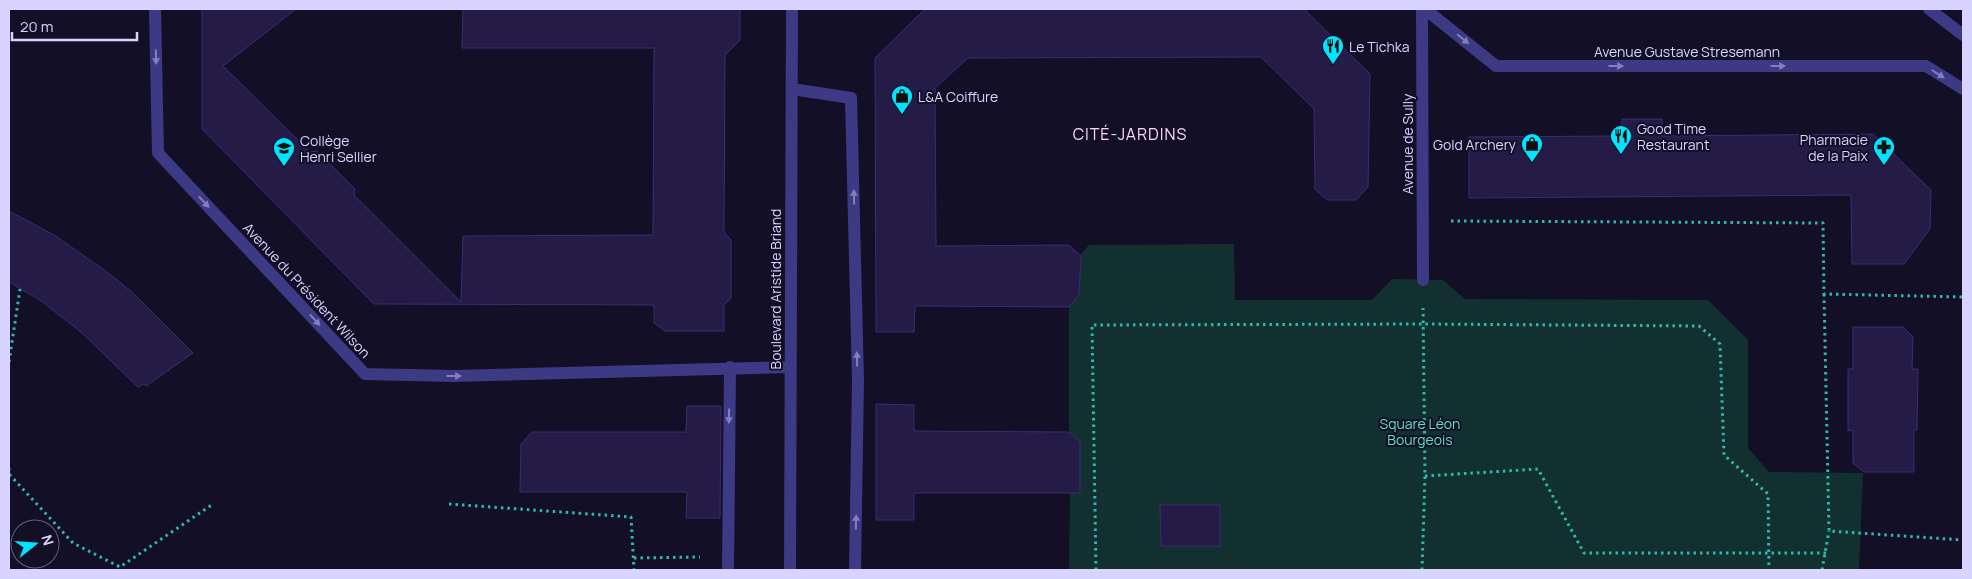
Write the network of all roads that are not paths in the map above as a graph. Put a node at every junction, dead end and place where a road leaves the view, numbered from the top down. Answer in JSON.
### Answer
{"nodes":[{"id":1,"x":155,"y":9,"type":"edge"},
{"id":2,"x":792,"y":9,"type":"edge"},
{"id":3,"x":1423,"y":9,"type":"edge"},
{"id":4,"x":1929,"y":9,"type":"edge"},
{"id":5,"x":1963,"y":35,"type":"edge"},
{"id":6,"x":792,"y":89,"type":"junction"},
{"id":7,"x":1963,"y":89,"type":"edge"},
{"id":8,"x":1423,"y":280,"type":"road end"},
{"id":9,"x":790,"y":367,"type":"junction"},
{"id":10,"x":730,"y":368,"type":"junction"},
{"id":11,"x":728,"y":570,"type":"edge"},
{"id":12,"x":790,"y":570,"type":"edge"},
{"id":13,"x":855,"y":570,"type":"edge"}],
"edges":[{"from":1,"to":10,"type":"street","name":"Avenue du Président Wilson","one_way":true},
{"from":2,"to":6,"type":"street","name":"Boulevard Aristide Briand"},
{"from":3,"to":7,"type":"street","name":"Avenue Gustave Stresemann","one_way":true},
{"from":3,"to":8,"type":"street","name":"Avenue de Sully"},
{"from":4,"to":5,"type":"street"},
{"from":6,"to":9,"type":"street","name":"Boulevard Aristide Briand"},
{"from":13,"to":6,"type":"street","one_way":true},
{"from":9,"to":10,"type":"street","name":"Avenue du Président Wilson"},
{"from":9,"to":12,"type":"street","name":"Boulevard Aristide Briand"},
{"from":10,"to":11,"type":"street","one_way":true}]}
